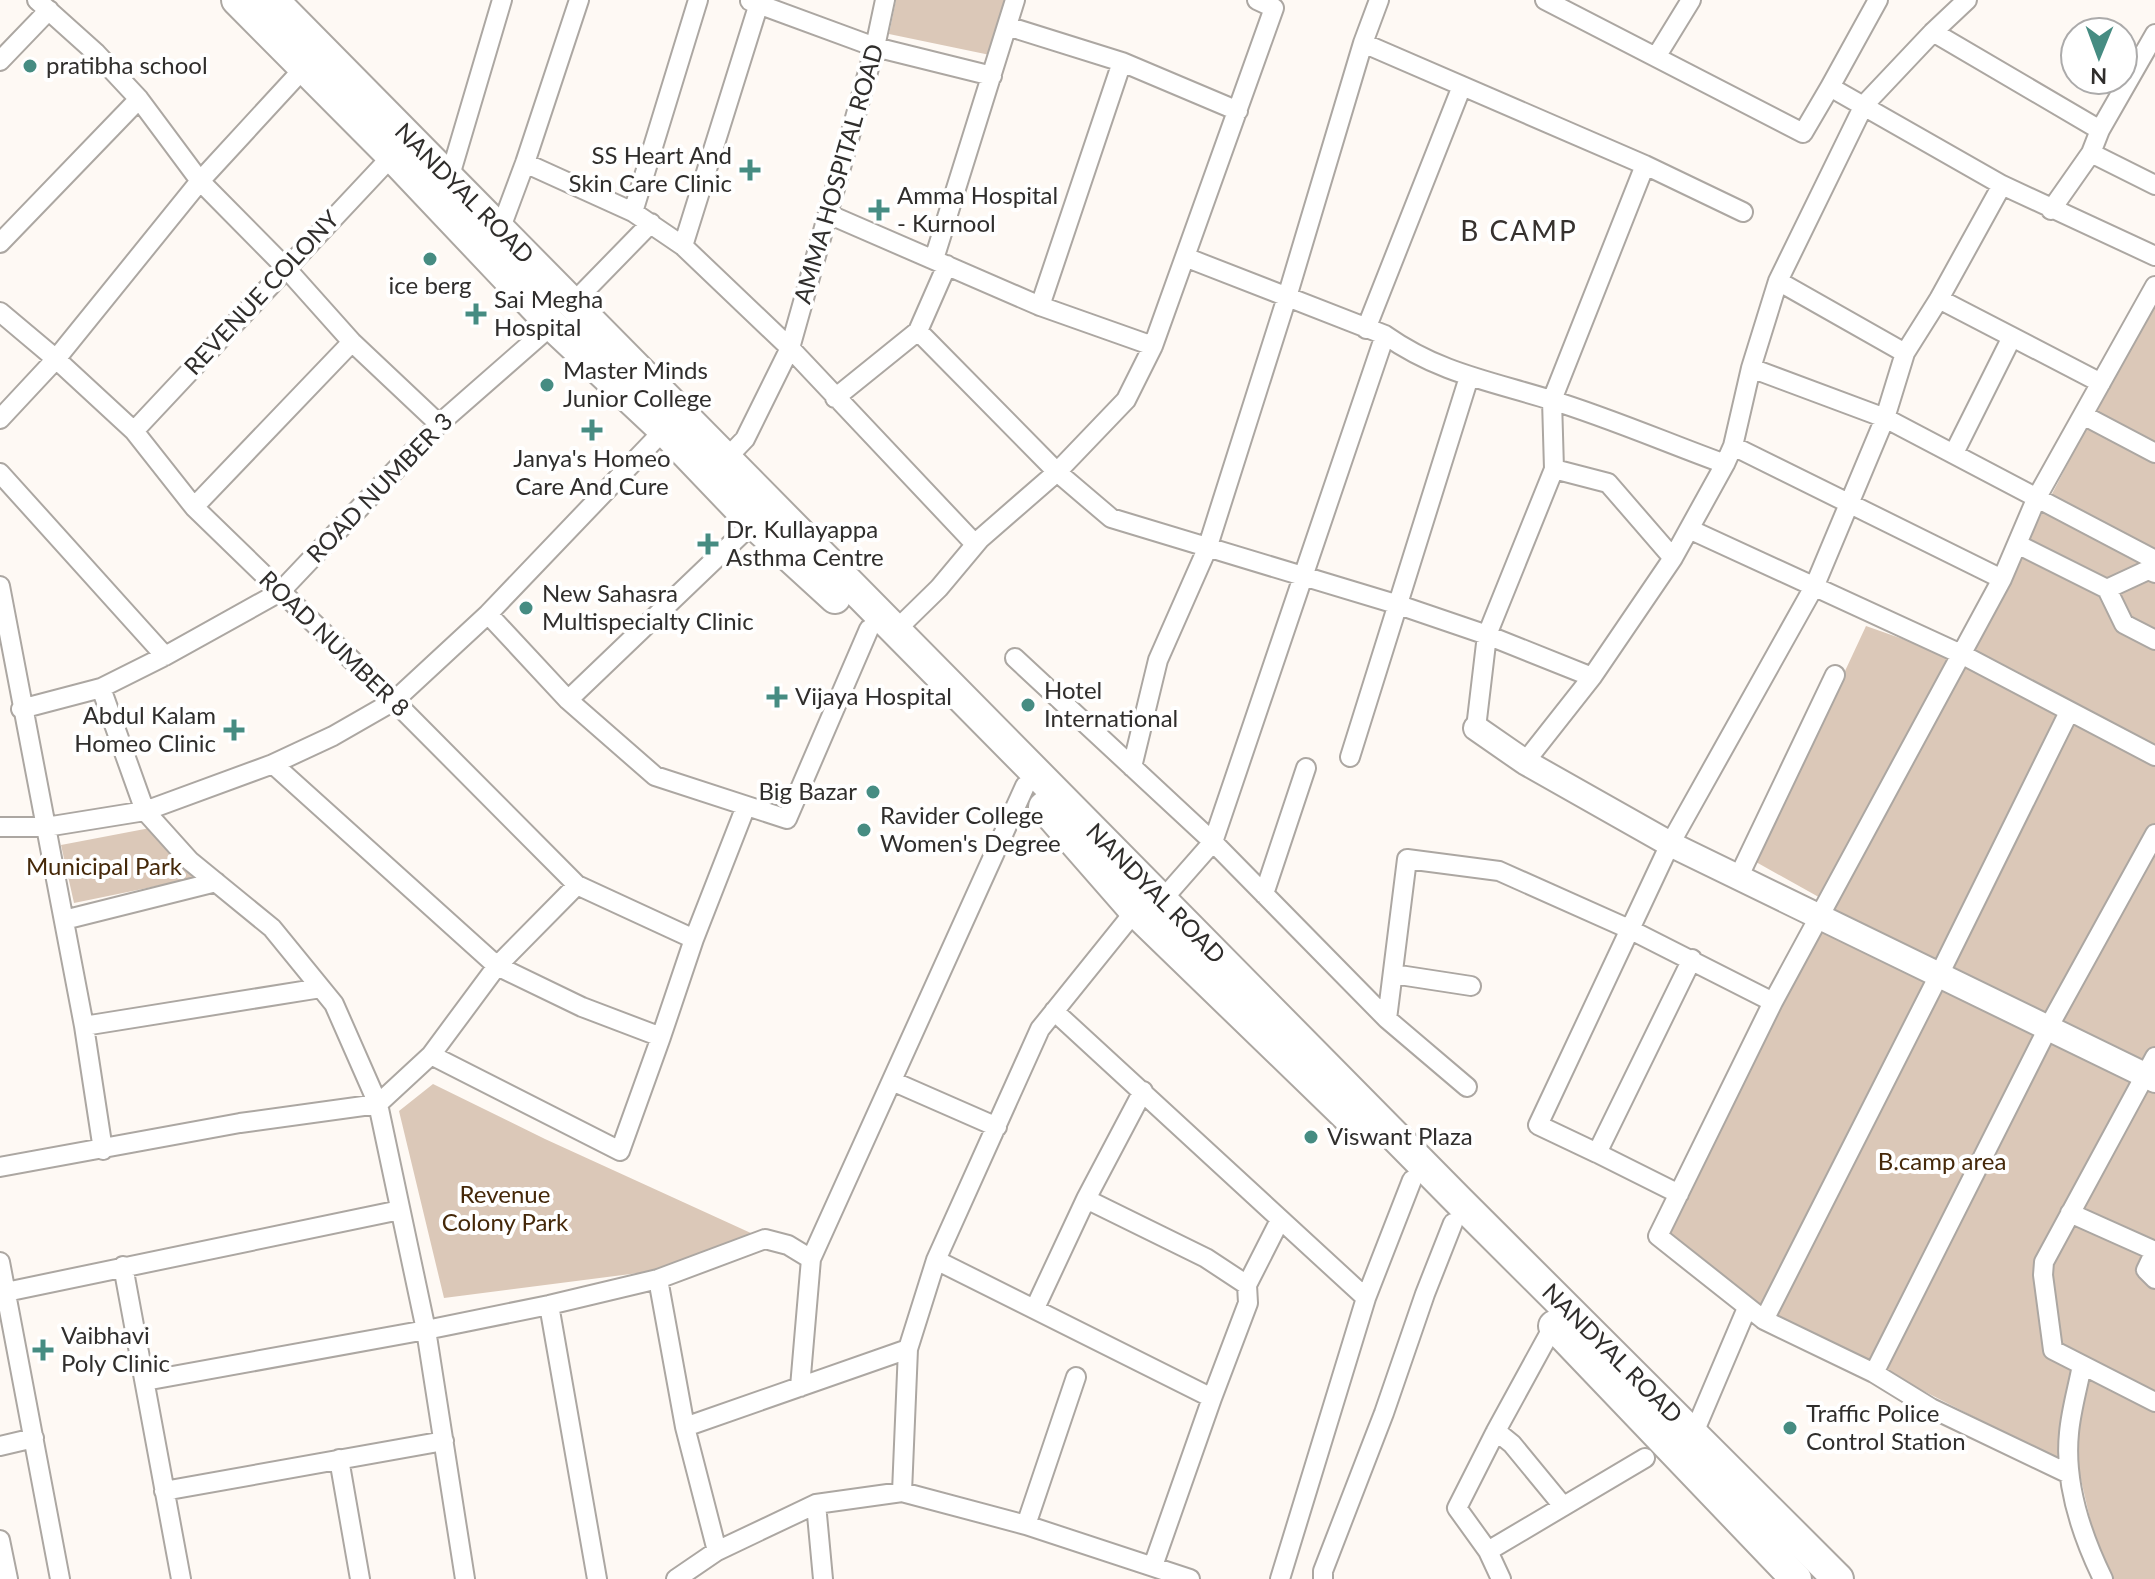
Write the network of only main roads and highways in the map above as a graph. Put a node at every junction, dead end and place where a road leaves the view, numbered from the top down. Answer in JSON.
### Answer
{"nodes":[{"id":1,"x":237,"y":0,"type":"edge"},
{"id":2,"x":273,"y":0,"type":"edge"},
{"id":3,"x":562,"y":314,"type":"junction"},
{"id":4,"x":716,"y":468,"type":"junction"},
{"id":5,"x":882,"y":630,"type":"junction"},
{"id":6,"x":1148,"y":905,"type":"junction"},
{"id":7,"x":1796,"y":1579,"type":"edge"},
{"id":8,"x":1838,"y":1579,"type":"edge"}],
"edges":[{"from":1,"to":3,"type":"main road","name":"NANDYAL ROAD"},
{"from":2,"to":3,"type":"main road","name":"NANDYAL ROAD"},
{"from":3,"to":4,"type":"main road","name":"NANDYAL ROAD"},
{"from":3,"to":4,"type":"main road","name":"NANDYAL ROAD"},
{"from":4,"to":5,"type":"main road","name":"NANDYAL ROAD"},
{"from":4,"to":5,"type":"main road","name":"NANDYAL ROAD"},
{"from":5,"to":6,"type":"main road","name":"NANDYAL ROAD"},
{"from":5,"to":6,"type":"main road","name":"NANDYAL ROAD"},
{"from":6,"to":7,"type":"main road","name":"NANDYAL ROAD"},
{"from":6,"to":8,"type":"main road","name":"NANDYAL ROAD"}]}
